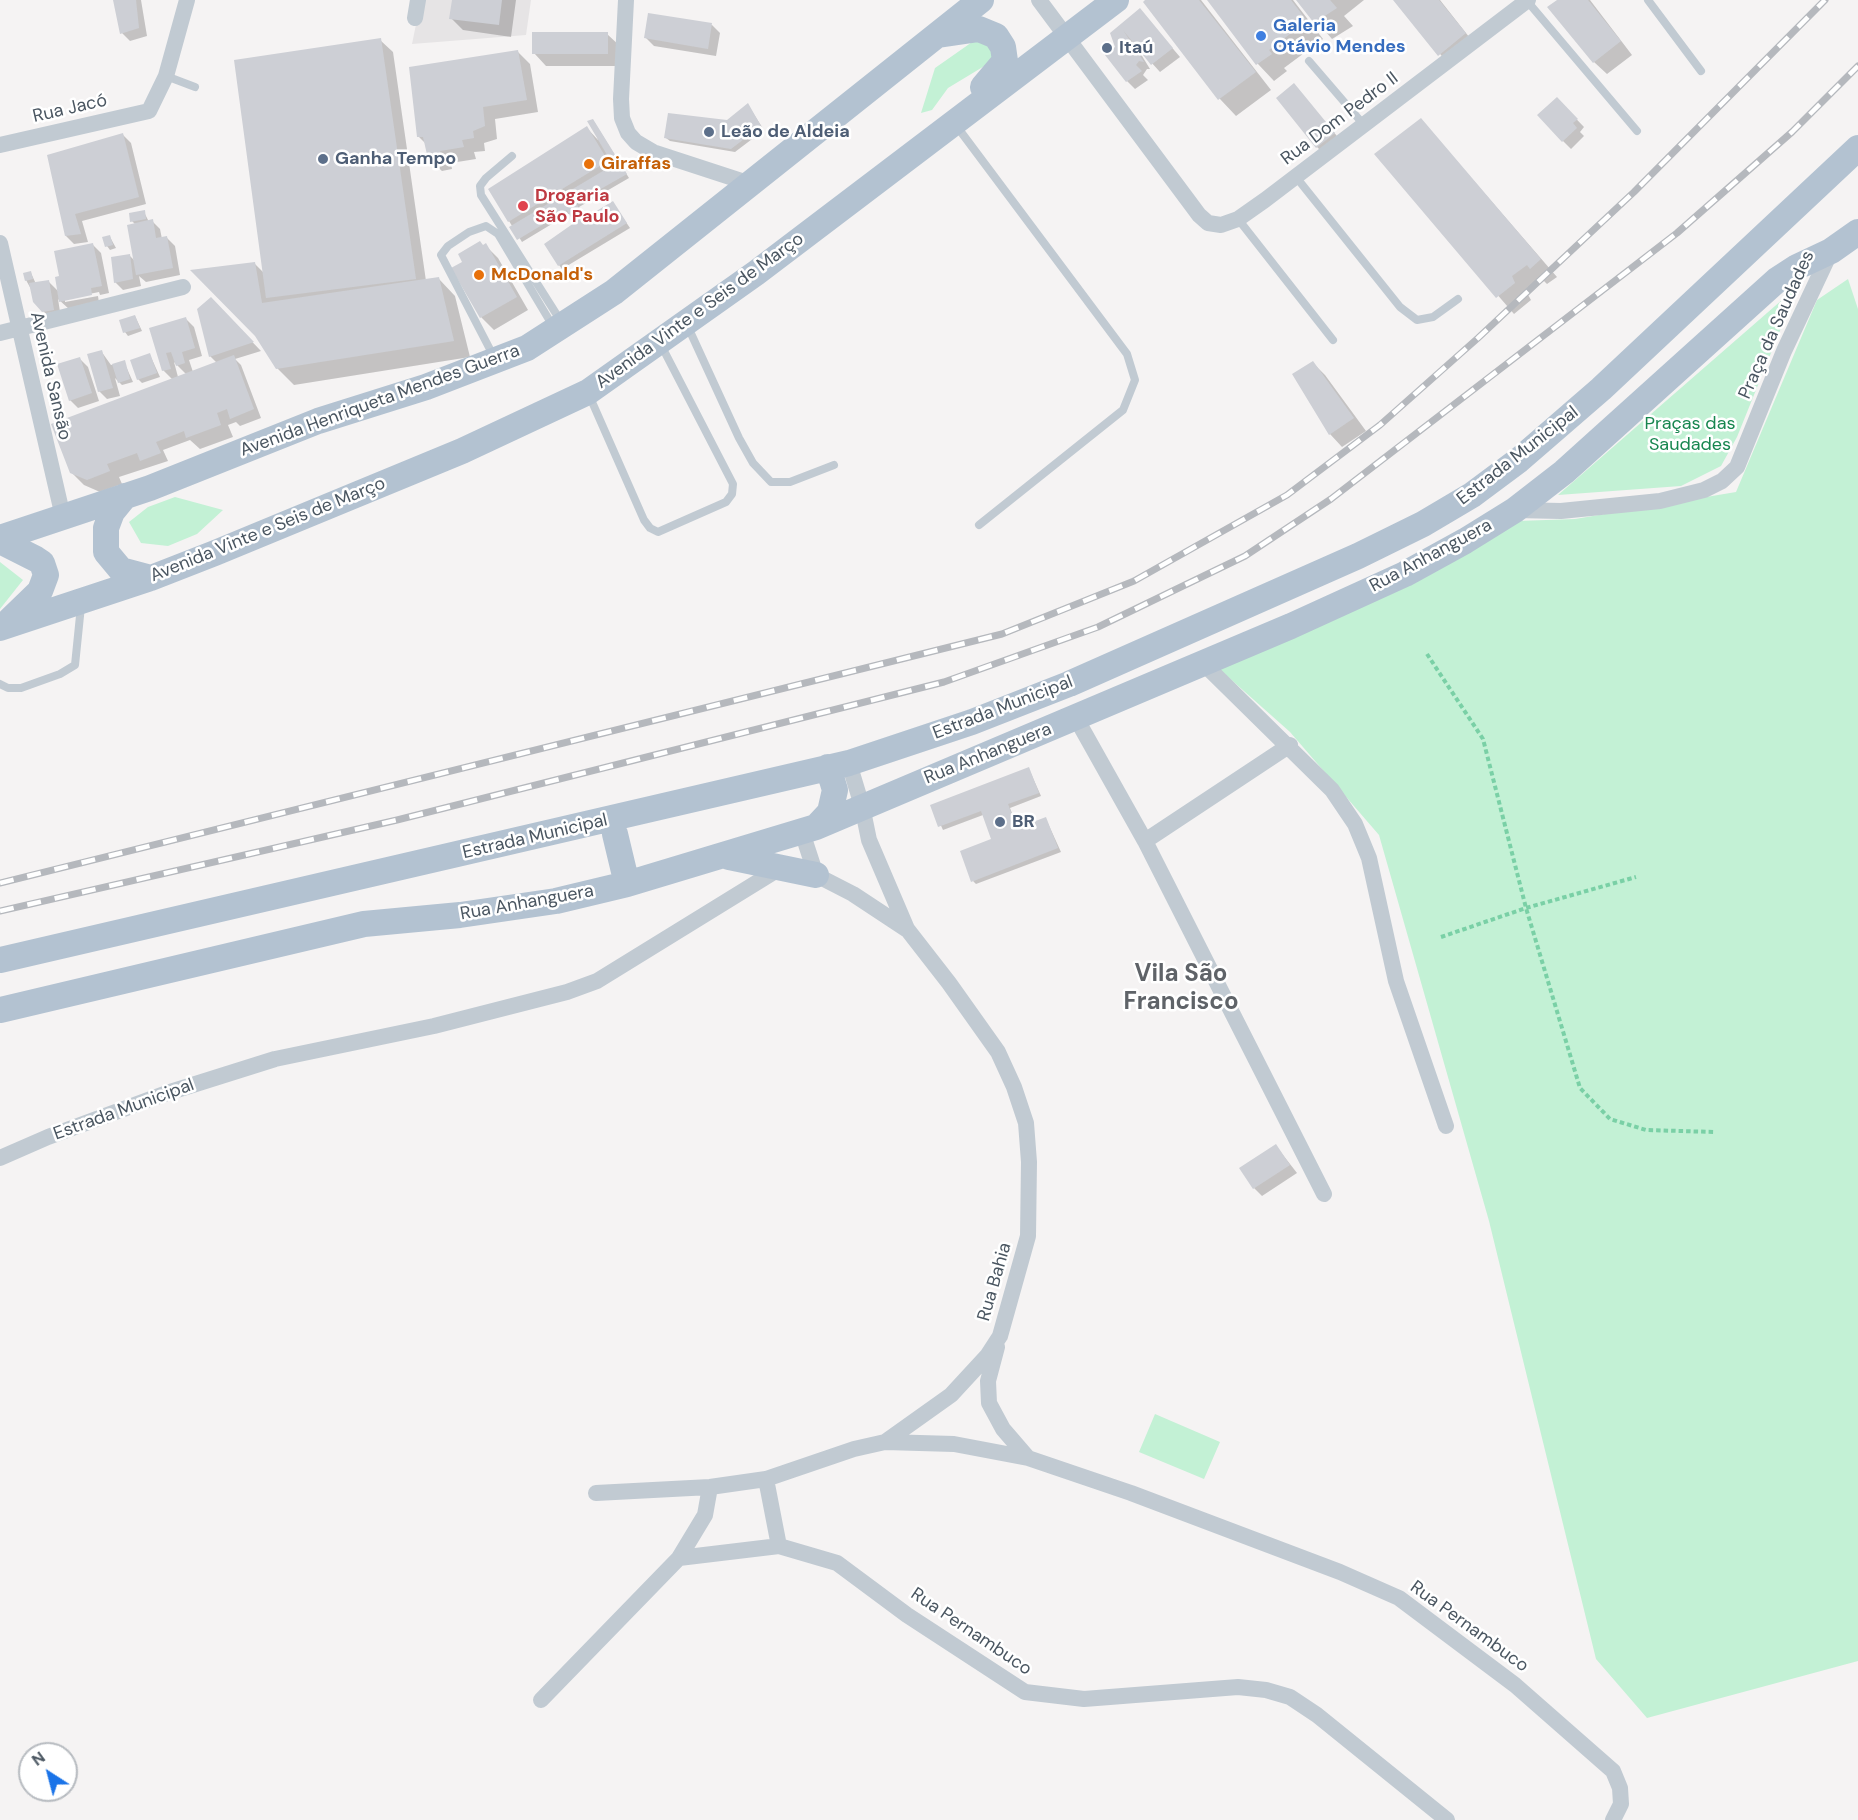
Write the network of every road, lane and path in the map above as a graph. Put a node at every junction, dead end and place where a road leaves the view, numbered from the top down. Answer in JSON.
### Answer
{"nodes":[{"id":1,"x":186,"y":0,"type":"edge"},
{"id":2,"x":418,"y":0,"type":"edge"},
{"id":3,"x":626,"y":0,"type":"edge"},
{"id":4,"x":981,"y":0,"type":"edge"},
{"id":5,"x":1039,"y":0,"type":"edge"},
{"id":6,"x":1116,"y":0,"type":"edge"},
{"id":7,"x":1527,"y":0,"type":"edge"},
{"id":8,"x":1648,"y":0,"type":"edge"},
{"id":9,"x":415,"y":18,"type":"dead end"},
{"id":10,"x":935,"y":35,"type":"junction"},
{"id":11,"x":1066,"y":37,"type":"junction"},
{"id":12,"x":1309,"y":61,"type":"dead end"},
{"id":13,"x":1701,"y":71,"type":"dead end"},
{"id":14,"x":166,"y":76,"type":"junction"},
{"id":15,"x":195,"y":87,"type":"dead end"},
{"id":16,"x":954,"y":122,"type":"junction"},
{"id":17,"x":1364,"y":125,"type":"junction"},
{"id":18,"x":1637,"y":131,"type":"dead end"},
{"id":19,"x":0,"y":145,"type":"edge"},
{"id":20,"x":1858,"y":148,"type":"edge"},
{"id":21,"x":512,"y":156,"type":"dead end"},
{"id":22,"x":1296,"y":177,"type":"junction"},
{"id":23,"x":748,"y":183,"type":"junction"},
{"id":24,"x":1238,"y":219,"type":"junction"},
{"id":25,"x":1858,"y":232,"type":"edge"},
{"id":26,"x":0,"y":243,"type":"edge"},
{"id":27,"x":1831,"y":251,"type":"junction"},
{"id":28,"x":183,"y":287,"type":"dead end"},
{"id":29,"x":1458,"y":299,"type":"dead end"},
{"id":30,"x":686,"y":324,"type":"junction"},
{"id":31,"x":20,"y":328,"type":"junction"},
{"id":32,"x":559,"y":328,"type":"junction"},
{"id":33,"x":0,"y":333,"type":"edge"},
{"id":34,"x":1333,"y":340,"type":"dead end"},
{"id":35,"x":660,"y":342,"type":"junction"},
{"id":36,"x":495,"y":360,"type":"junction"},
{"id":37,"x":588,"y":392,"type":"junction"},
{"id":38,"x":834,"y":465,"type":"dead end"},
{"id":39,"x":125,"y":496,"type":"junction"},
{"id":40,"x":1515,"y":510,"type":"junction"},
{"id":41,"x":63,"y":517,"type":"junction"},
{"id":42,"x":979,"y":525,"type":"dead end"},
{"id":43,"x":0,"y":540,"type":"edge"},
{"id":44,"x":151,"y":578,"type":"junction"},
{"id":45,"x":81,"y":603,"type":"junction"},
{"id":46,"x":0,"y":628,"type":"edge"},
{"id":47,"x":1427,"y":654,"type":"dead end"},
{"id":48,"x":1204,"y":664,"type":"junction"},
{"id":49,"x":0,"y":684,"type":"edge"},
{"id":50,"x":1076,"y":718,"type":"junction"},
{"id":51,"x":1290,"y":745,"type":"junction"},
{"id":52,"x":838,"y":765,"type":"junction"},
{"id":53,"x":723,"y":794,"type":"junction"},
{"id":54,"x":862,"y":806,"type":"junction"},
{"id":55,"x":809,"y":830,"type":"junction"},
{"id":56,"x":615,"y":834,"type":"junction"},
{"id":57,"x":1146,"y":841,"type":"junction"},
{"id":58,"x":726,"y":856,"type":"junction"},
{"id":59,"x":782,"y":867,"type":"junction"},
{"id":60,"x":816,"y":875,"type":"junction"},
{"id":61,"x":1636,"y":877,"type":"dead end"},
{"id":62,"x":344,"y":882,"type":"junction"},
{"id":63,"x":627,"y":884,"type":"junction"},
{"id":64,"x":1526,"y":908,"type":"junction"},
{"id":65,"x":907,"y":929,"type":"junction"},
{"id":66,"x":1442,"y":937,"type":"dead end"},
{"id":67,"x":0,"y":960,"type":"edge"},
{"id":68,"x":0,"y":1010,"type":"edge"},
{"id":69,"x":1446,"y":1126,"type":"dead end"},
{"id":70,"x":1714,"y":1132,"type":"dead end"},
{"id":71,"x":0,"y":1158,"type":"edge"},
{"id":72,"x":1324,"y":1194,"type":"dead end"},
{"id":73,"x":1000,"y":1336,"type":"junction"},
{"id":74,"x":885,"y":1442,"type":"junction"},
{"id":75,"x":1028,"y":1458,"type":"junction"},
{"id":76,"x":766,"y":1479,"type":"junction"},
{"id":77,"x":710,"y":1487,"type":"junction"},
{"id":78,"x":596,"y":1493,"type":"dead end"},
{"id":79,"x":779,"y":1546,"type":"junction"},
{"id":80,"x":679,"y":1558,"type":"junction"},
{"id":81,"x":541,"y":1700,"type":"dead end"},
{"id":82,"x":1447,"y":1820,"type":"edge"},
{"id":83,"x":1613,"y":1820,"type":"edge"}],
"edges":[{"from":1,"to":14,"type":"street"},
{"from":2,"to":9,"type":"street"},
{"from":3,"to":23,"type":"street"},
{"from":4,"to":10,"type":"main road","name":"Avenida Henriqueta Mendes Guerra"},
{"from":5,"to":11,"type":"street"},
{"from":6,"to":11,"type":"main road","name":"Avenida Vinte e Seis de Março"},
{"from":7,"to":17,"type":"street","name":"Rua Dom Pedro II"},
{"from":7,"to":18,"type":"lane"},
{"from":8,"to":13,"type":"lane"},
{"from":10,"to":16,"type":"main road"},
{"from":10,"to":23,"type":"main road","name":"Avenida Henriqueta Mendes Guerra"},
{"from":11,"to":16,"type":"main road","name":"Avenida Vinte e Seis de Março"},
{"from":11,"to":24,"type":"street","name":"Rua Dom Pedro II"},
{"from":12,"to":17,"type":"lane"},
{"from":14,"to":15,"type":"lane"},
{"from":14,"to":19,"type":"street","name":"Rua Jacó"},
{"from":16,"to":30,"type":"main road","name":"Avenida Vinte e Seis de Março"},
{"from":16,"to":42,"type":"lane"},
{"from":17,"to":22,"type":"street","name":"Rua Dom Pedro II"},
{"from":20,"to":52,"type":"main road","name":"Estrada Municipal"},
{"from":21,"to":32,"type":"lane"},
{"from":22,"to":24,"type":"street","name":"Rua Dom Pedro II"},
{"from":22,"to":29,"type":"lane"},
{"from":23,"to":32,"type":"main road","name":"Avenida Henriqueta Mendes Guerra"},
{"from":24,"to":34,"type":"lane"},
{"from":25,"to":27,"type":"main road","name":"Rua Anhanguera"},
{"from":26,"to":31,"type":"street","name":"Avenida Sansão"},
{"from":27,"to":40,"type":"main road","name":"Rua Anhanguera"},
{"from":27,"to":40,"type":"street","name":"Praça da Saudades"},
{"from":28,"to":31,"type":"street"},
{"from":30,"to":35,"type":"main road","name":"Avenida Vinte e Seis de Março"},
{"from":30,"to":38,"type":"lane"},
{"from":31,"to":33,"type":"street"},
{"from":31,"to":41,"type":"street","name":"Avenida Sansão"},
{"from":32,"to":36,"type":"main road","name":"Avenida Henriqueta Mendes Guerra"},
{"from":32,"to":36,"type":"lane"},
{"from":35,"to":37,"type":"main road","name":"Avenida Vinte e Seis de Março"},
{"from":35,"to":37,"type":"lane"},
{"from":36,"to":39,"type":"main road","name":"Avenida Henriqueta Mendes Guerra"},
{"from":37,"to":44,"type":"main road","name":"Avenida Vinte e Seis de Março"},
{"from":39,"to":41,"type":"main road","name":"Avenida Henriqueta Mendes Guerra"},
{"from":39,"to":44,"type":"main road"},
{"from":40,"to":48,"type":"main road","name":"Rua Anhanguera"},
{"from":41,"to":43,"type":"main road","name":"Avenida Henriqueta Mendes Guerra"},
{"from":43,"to":46,"type":"main road"},
{"from":44,"to":45,"type":"main road","name":"Avenida Vinte e Seis de Março"},
{"from":45,"to":46,"type":"main road","name":"Avenida Vinte e Seis de Março"},
{"from":45,"to":49,"type":"lane"},
{"from":47,"to":64,"type":"path"},
{"from":48,"to":50,"type":"main road","name":"Rua Anhanguera"},
{"from":48,"to":51,"type":"street"},
{"from":50,"to":54,"type":"main road","name":"Rua Anhanguera"},
{"from":50,"to":57,"type":"street"},
{"from":51,"to":57,"type":"street"},
{"from":51,"to":69,"type":"street"},
{"from":52,"to":53,"type":"main road","name":"Estrada Municipal"},
{"from":52,"to":54,"type":"street"},
{"from":52,"to":55,"type":"main road"},
{"from":53,"to":56,"type":"main road"},
{"from":53,"to":62,"type":"main road","name":"Estrada Municipal"},
{"from":54,"to":55,"type":"main road","name":"Rua Anhanguera"},
{"from":54,"to":65,"type":"street"},
{"from":55,"to":58,"type":"main road","name":"Rua Anhanguera"},
{"from":55,"to":60,"type":"street"},
{"from":56,"to":62,"type":"main road"},
{"from":56,"to":63,"type":"main road"},
{"from":57,"to":72,"type":"street"},
{"from":58,"to":59,"type":"main road"},
{"from":58,"to":63,"type":"main road","name":"Rua Anhanguera"},
{"from":59,"to":60,"type":"main road"},
{"from":59,"to":71,"type":"street","name":"Estrada Municipal"},
{"from":60,"to":65,"type":"street"},
{"from":61,"to":64,"type":"path"},
{"from":62,"to":67,"type":"main road","name":"Estrada Municipal"},
{"from":63,"to":68,"type":"main road","name":"Rua Anhanguera"},
{"from":64,"to":66,"type":"path"},
{"from":64,"to":70,"type":"path"},
{"from":65,"to":73,"type":"street","name":"Rua Bahia"},
{"from":73,"to":74,"type":"street","name":"Rua Bahia"},
{"from":73,"to":75,"type":"street","name":"Rua Pernambuco"},
{"from":74,"to":75,"type":"street","name":"Rua Pernambuco"},
{"from":74,"to":76,"type":"street","name":"Rua Bahia"},
{"from":75,"to":83,"type":"street","name":"Rua Pernambuco"},
{"from":76,"to":77,"type":"street","name":"Rua Bahia"},
{"from":76,"to":79,"type":"street"},
{"from":77,"to":78,"type":"street","name":"Rua Bahia"},
{"from":77,"to":80,"type":"street"},
{"from":79,"to":80,"type":"street","name":"Rua Pernambuco"},
{"from":79,"to":82,"type":"street","name":"Rua Pernambuco"},
{"from":80,"to":81,"type":"street"}]}
